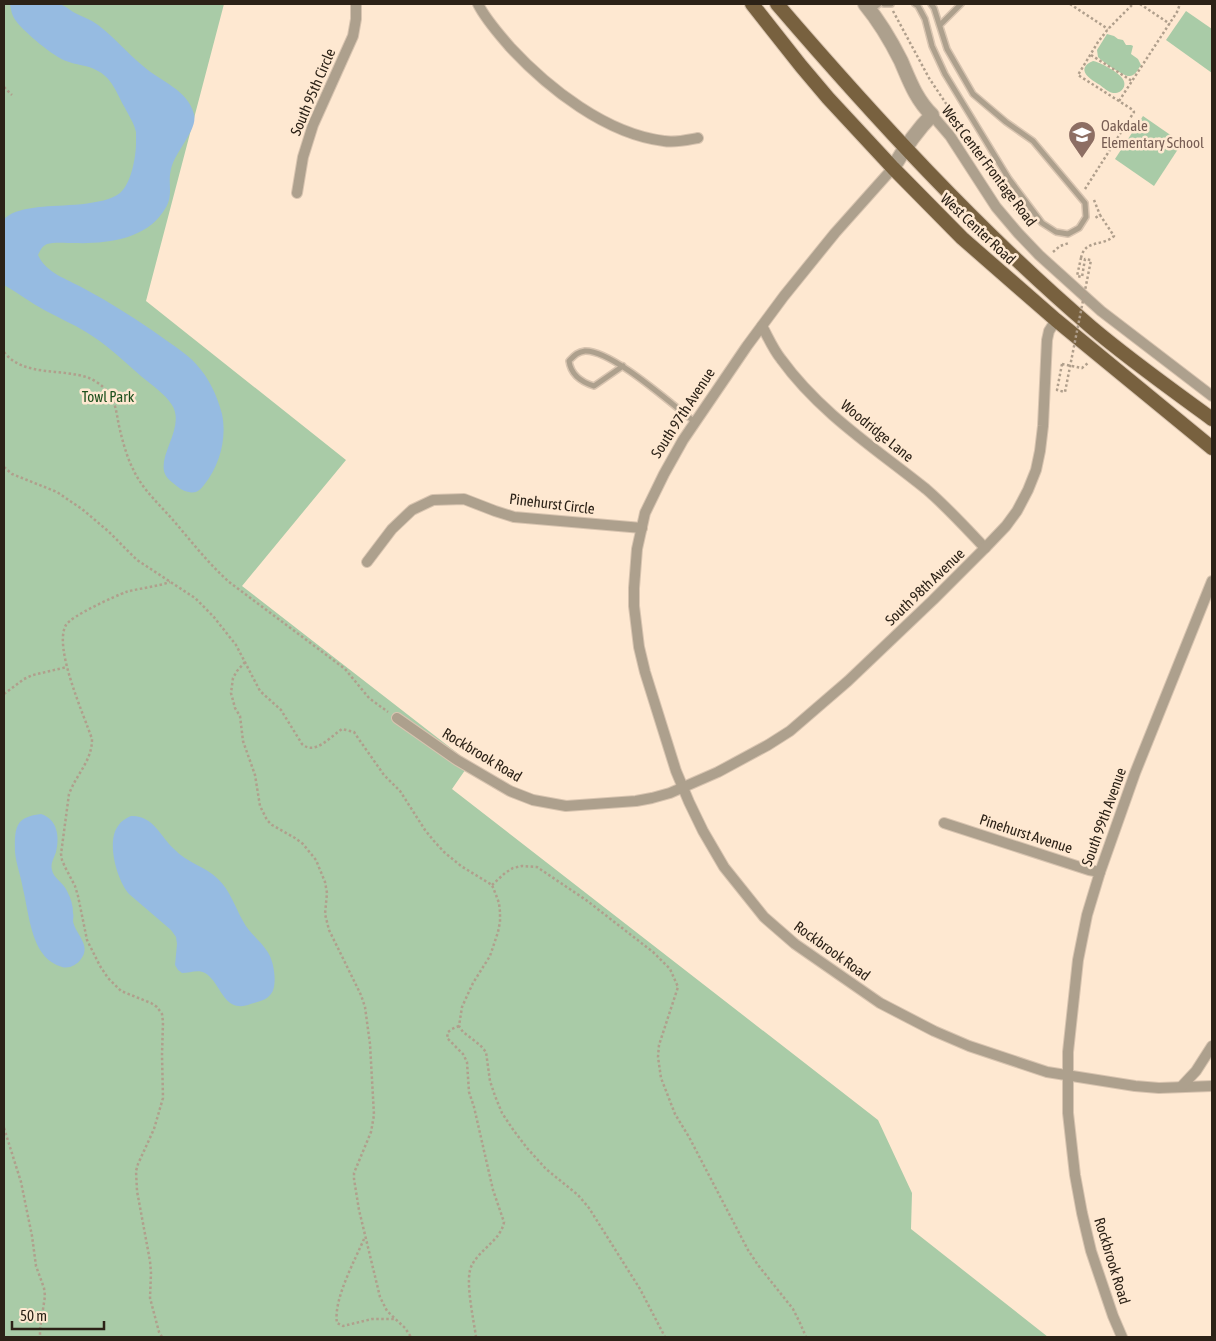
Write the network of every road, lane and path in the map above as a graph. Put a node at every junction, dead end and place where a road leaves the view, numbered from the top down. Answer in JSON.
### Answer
{"nodes":[{"id":1,"x":356,"y":4,"type":"edge"},
{"id":2,"x":478,"y":4,"type":"edge"},
{"id":3,"x":752,"y":4,"type":"edge"},
{"id":4,"x":777,"y":4,"type":"edge"},
{"id":5,"x":888,"y":4,"type":"edge"},
{"id":6,"x":915,"y":4,"type":"edge"},
{"id":7,"x":962,"y":4,"type":"edge"},
{"id":8,"x":1070,"y":4,"type":"edge"},
{"id":9,"x":1132,"y":4,"type":"edge"},
{"id":10,"x":1140,"y":4,"type":"edge"},
{"id":11,"x":1180,"y":4,"type":"edge"},
{"id":12,"x":872,"y":6,"type":"edge"},
{"id":13,"x":933,"y":6,"type":"edge"},
{"id":14,"x":923,"y":15,"type":"junction"},
{"id":15,"x":1170,"y":24,"type":"junction"},
{"id":16,"x":940,"y":25,"type":"junction"},
{"id":17,"x":1108,"y":29,"type":"junction"},
{"id":18,"x":1090,"y":55,"type":"junction"},
{"id":19,"x":1132,"y":81,"type":"junction"},
{"id":20,"x":4,"y":87,"type":"edge"},
{"id":21,"x":12,"y":96,"type":"dead end"},
{"id":22,"x":1120,"y":101,"type":"junction"},
{"id":23,"x":932,"y":115,"type":"junction"},
{"id":24,"x":698,"y":138,"type":"dead end"},
{"id":25,"x":905,"y":147,"type":"junction"},
{"id":26,"x":893,"y":168,"type":"junction"},
{"id":27,"x":991,"y":176,"type":"dead end"},
{"id":28,"x":996,"y":184,"type":"dead end"},
{"id":29,"x":297,"y":193,"type":"dead end"},
{"id":30,"x":1089,"y":194,"type":"dead end"},
{"id":31,"x":1093,"y":198,"type":"dead end"},
{"id":32,"x":1100,"y":215,"type":"junction"},
{"id":33,"x":1025,"y":222,"type":"dead end"},
{"id":34,"x":1093,"y":222,"type":"dead end"},
{"id":35,"x":1071,"y":242,"type":"dead end"},
{"id":36,"x":1048,"y":247,"type":"dead end"},
{"id":37,"x":1053,"y":252,"type":"junction"},
{"id":38,"x":1058,"y":258,"type":"dead end"},
{"id":39,"x":1083,"y":286,"type":"dead end"},
{"id":40,"x":1089,"y":291,"type":"dead end"},
{"id":41,"x":1056,"y":320,"type":"junction"},
{"id":42,"x":762,"y":326,"type":"junction"},
{"id":43,"x":4,"y":352,"type":"edge"},
{"id":44,"x":1089,"y":362,"type":"dead end"},
{"id":45,"x":623,"y":366,"type":"junction"},
{"id":46,"x":1212,"y":396,"type":"edge"},
{"id":47,"x":1212,"y":419,"type":"edge"},
{"id":48,"x":696,"y":422,"type":"junction"},
{"id":49,"x":1212,"y":448,"type":"edge"},
{"id":50,"x":4,"y":467,"type":"edge"},
{"id":51,"x":642,"y":528,"type":"junction"},
{"id":52,"x":985,"y":548,"type":"junction"},
{"id":53,"x":367,"y":562,"type":"dead end"},
{"id":54,"x":1212,"y":581,"type":"edge"},
{"id":55,"x":170,"y":582,"type":"junction"},
{"id":56,"x":245,"y":662,"type":"junction"},
{"id":57,"x":66,"y":667,"type":"junction"},
{"id":58,"x":4,"y":694,"type":"edge"},
{"id":59,"x":398,"y":718,"type":"joint"},
{"id":60,"x":683,"y":787,"type":"junction"},
{"id":61,"x":944,"y":823,"type":"dead end"},
{"id":62,"x":1100,"y":872,"type":"junction"},
{"id":63,"x":492,"y":886,"type":"junction"},
{"id":64,"x":459,"y":1026,"type":"junction"},
{"id":65,"x":1212,"y":1046,"type":"edge"},
{"id":66,"x":1068,"y":1075,"type":"junction"},
{"id":67,"x":1212,"y":1086,"type":"edge"},
{"id":68,"x":1181,"y":1087,"type":"junction"},
{"id":69,"x":4,"y":1128,"type":"edge"},
{"id":70,"x":365,"y":1237,"type":"junction"},
{"id":71,"x":396,"y":1319,"type":"junction"},
{"id":72,"x":40,"y":1337,"type":"edge"},
{"id":73,"x":162,"y":1337,"type":"edge"},
{"id":74,"x":411,"y":1337,"type":"edge"},
{"id":75,"x":476,"y":1337,"type":"edge"},
{"id":76,"x":665,"y":1337,"type":"edge"},
{"id":77,"x":806,"y":1337,"type":"edge"},
{"id":78,"x":1122,"y":1337,"type":"edge"}],
"edges":[{"from":1,"to":29,"type":"street","name":"South 95th Circle"},
{"from":2,"to":24,"type":"street"},
{"from":3,"to":26,"type":"main road","name":"West Center Road"},
{"from":4,"to":25,"type":"main road","name":"West Center Road"},
{"from":5,"to":27,"type":"path"},
{"from":6,"to":14,"type":"lane"},
{"from":7,"to":16,"type":"lane"},
{"from":8,"to":17,"type":"path"},
{"from":9,"to":17,"type":"path"},
{"from":10,"to":15,"type":"path"},
{"from":11,"to":15,"type":"path"},
{"from":12,"to":23,"type":"street","name":"West Center Frontage Road"},
{"from":13,"to":14,"type":"lane"},
{"from":13,"to":16,"type":"lane"},
{"from":14,"to":16,"type":"lane"},
{"from":15,"to":19,"type":"path"},
{"from":17,"to":18,"type":"path"},
{"from":18,"to":19,"type":"path"},
{"from":18,"to":22,"type":"path"},
{"from":19,"to":22,"type":"path"},
{"from":20,"to":21,"type":"path"},
{"from":22,"to":30,"type":"path"},
{"from":23,"to":25,"type":"street","name":"South 97th Avenue"},
{"from":23,"to":46,"type":"street","name":"West Center Frontage Road"},
{"from":25,"to":26,"type":"street","name":"South 97th Avenue"},
{"from":25,"to":47,"type":"main road","name":"West Center Road"},
{"from":26,"to":41,"type":"main road","name":"West Center Road"},
{"from":26,"to":42,"type":"street","name":"South 97th Avenue"},
{"from":28,"to":33,"type":"path"},
{"from":31,"to":32,"type":"path"},
{"from":32,"to":34,"type":"path"},
{"from":32,"to":44,"type":"path","bridge":true},
{"from":35,"to":37,"type":"path"},
{"from":36,"to":37,"type":"path"},
{"from":37,"to":38,"type":"path"},
{"from":39,"to":40,"type":"path"},
{"from":41,"to":49,"type":"main road","name":"West Center Road"},
{"from":41,"to":52,"type":"street","name":"South 98th Avenue"},
{"from":42,"to":48,"type":"street","name":"South 97th Avenue"},
{"from":42,"to":52,"type":"street","name":"Woodridge Lane"},
{"from":43,"to":59,"type":"path"},
{"from":45,"to":45,"type":"lane"},
{"from":45,"to":48,"type":"lane"},
{"from":48,"to":51,"type":"street","name":"South 97th Avenue"},
{"from":50,"to":55,"type":"path"},
{"from":51,"to":53,"type":"street","name":"Pinehurst Circle"},
{"from":51,"to":60,"type":"street","name":"South 97th Avenue"},
{"from":52,"to":60,"type":"street","name":"South 98th Avenue"},
{"from":54,"to":62,"type":"street","name":"South 99th Avenue"},
{"from":55,"to":56,"type":"path"},
{"from":55,"to":57,"type":"path"},
{"from":56,"to":63,"type":"path"},
{"from":56,"to":70,"type":"path"},
{"from":57,"to":58,"type":"path"},
{"from":57,"to":73,"type":"path"},
{"from":59,"to":60,"type":"street","name":"Rockbrook Road"},
{"from":60,"to":66,"type":"street","name":"Rockbrook Road"},
{"from":61,"to":62,"type":"street","name":"Pinehurst Avenue"},
{"from":62,"to":66,"type":"street","name":"South 99th Avenue"},
{"from":63,"to":64,"type":"path"},
{"from":63,"to":77,"type":"path"},
{"from":64,"to":75,"type":"path"},
{"from":64,"to":76,"type":"path"},
{"from":65,"to":68,"type":"street"},
{"from":66,"to":68,"type":"street"},
{"from":66,"to":78,"type":"street","name":"Rockbrook Road"},
{"from":67,"to":68,"type":"street"},
{"from":69,"to":72,"type":"path"},
{"from":70,"to":71,"type":"path"},
{"from":70,"to":71,"type":"path"},
{"from":71,"to":74,"type":"path"}]}
